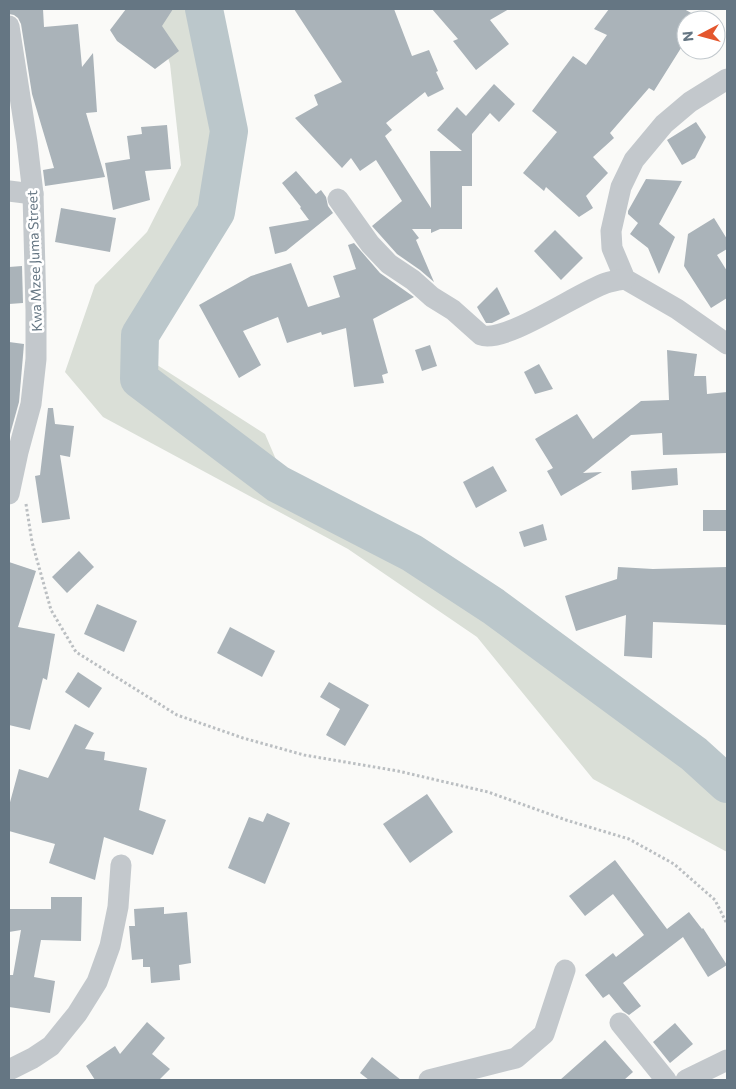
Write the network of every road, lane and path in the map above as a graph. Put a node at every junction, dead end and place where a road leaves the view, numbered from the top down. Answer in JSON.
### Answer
{"nodes":[{"id":1,"x":9,"y":26,"type":"edge"},
{"id":2,"x":727,"y":79,"type":"edge"},
{"id":3,"x":9,"y":191,"type":"edge"},
{"id":4,"x":33,"y":194,"type":"junction"},
{"id":5,"x":338,"y":200,"type":"dead end"},
{"id":6,"x":625,"y":279,"type":"junction"},
{"id":7,"x":727,"y":344,"type":"edge"},
{"id":8,"x":14,"y":444,"type":"edge"},
{"id":9,"x":17,"y":495,"type":"edge"},
{"id":10,"x":121,"y":865,"type":"dead end"},
{"id":11,"x":727,"y":924,"type":"edge"},
{"id":12,"x":565,"y":970,"type":"dead end"},
{"id":13,"x":620,"y":1023,"type":"dead end"},
{"id":14,"x":727,"y":1060,"type":"edge"},
{"id":15,"x":9,"y":1070,"type":"edge"},
{"id":16,"x":429,"y":1080,"type":"edge"},
{"id":17,"x":666,"y":1080,"type":"edge"},
{"id":18,"x":686,"y":1080,"type":"edge"}],
"edges":[{"from":1,"to":4,"type":"street","name":"Kwa Mzee Juma Street"},
{"from":2,"to":6,"type":"street"},
{"from":3,"to":4,"type":"street"},
{"from":4,"to":8,"type":"street","name":"Kwa Mzee Juma Street"},
{"from":5,"to":6,"type":"street"},
{"from":6,"to":7,"type":"street"},
{"from":8,"to":9,"type":"street","name":"Kwa Mzee Juma Street"},
{"from":9,"to":11,"type":"path"},
{"from":10,"to":15,"type":"street"},
{"from":12,"to":16,"type":"street"},
{"from":13,"to":17,"type":"street"},
{"from":14,"to":18,"type":"street"}]}
